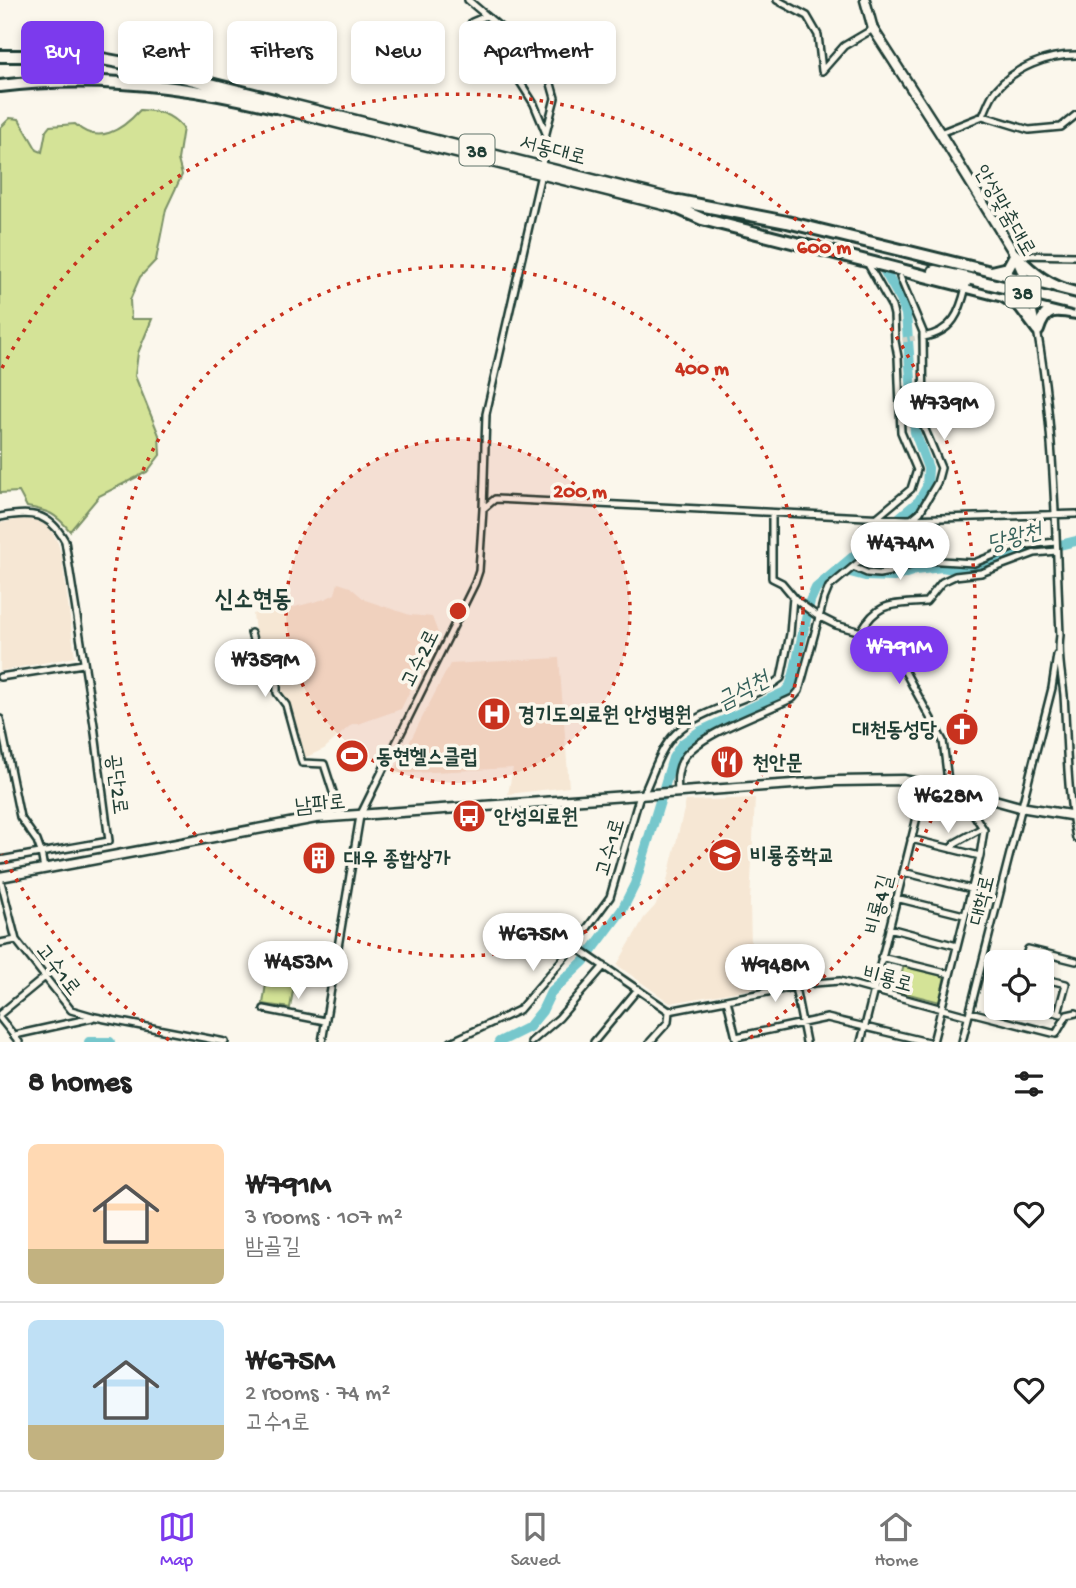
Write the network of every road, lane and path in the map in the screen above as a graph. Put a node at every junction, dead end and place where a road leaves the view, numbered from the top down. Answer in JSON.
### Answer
{"nodes":[{"id":1,"x":468,"y":0,"type":"edge"},
{"id":2,"x":776,"y":0,"type":"edge"},
{"id":3,"x":865,"y":0,"type":"edge"},
{"id":4,"x":486,"y":16,"type":"junction"},
{"id":5,"x":873,"y":29,"type":"junction"},
{"id":6,"x":1076,"y":55,"type":"edge"},
{"id":7,"x":0,"y":56,"type":"edge"},
{"id":8,"x":0,"y":86,"type":"edge"},
{"id":9,"x":274,"y":104,"type":"junction"},
{"id":10,"x":1076,"y":115,"type":"edge"},
{"id":11,"x":983,"y":116,"type":"junction"},
{"id":12,"x":546,"y":133,"type":"junction"},
{"id":13,"x":940,"y":133,"type":"junction"},
{"id":14,"x":542,"y":170,"type":"junction"},
{"id":15,"x":678,"y":204,"type":"junction"},
{"id":16,"x":1015,"y":255,"type":"junction"},
{"id":17,"x":1076,"y":256,"type":"edge"},
{"id":18,"x":869,"y":267,"type":"dead end"},
{"id":19,"x":991,"y":272,"type":"junction"},
{"id":20,"x":900,"y":277,"type":"dead end"},
{"id":21,"x":970,"y":280,"type":"junction"},
{"id":22,"x":1026,"y":281,"type":"junction"},
{"id":23,"x":1057,"y":289,"type":"junction"},
{"id":24,"x":1076,"y":293,"type":"edge"},
{"id":25,"x":1003,"y":296,"type":"junction"},
{"id":26,"x":1031,"y":299,"type":"junction"},
{"id":27,"x":1076,"y":299,"type":"edge"},
{"id":28,"x":1076,"y":305,"type":"edge"},
{"id":29,"x":1062,"y":310,"type":"junction"},
{"id":30,"x":1076,"y":313,"type":"edge"},
{"id":31,"x":1038,"y":330,"type":"junction"},
{"id":32,"x":923,"y":337,"type":"junction"},
{"id":33,"x":483,"y":509,"type":"junction"},
{"id":34,"x":772,"y":513,"type":"junction"},
{"id":35,"x":1054,"y":514,"type":"junction"},
{"id":36,"x":1076,"y":514,"type":"edge"},
{"id":37,"x":0,"y":517,"type":"edge"},
{"id":38,"x":880,"y":517,"type":"junction"},
{"id":39,"x":910,"y":519,"type":"junction"},
{"id":40,"x":864,"y":528,"type":"dead end"},
{"id":41,"x":1056,"y":542,"type":"junction"},
{"id":42,"x":1056,"y":551,"type":"junction"},
{"id":43,"x":852,"y":568,"type":"junction"},
{"id":44,"x":795,"y":599,"type":"junction"},
{"id":45,"x":818,"y":615,"type":"junction"},
{"id":46,"x":860,"y":631,"type":"junction"},
{"id":47,"x":251,"y":633,"type":"dead end"},
{"id":48,"x":1058,"y":648,"type":"junction"},
{"id":49,"x":83,"y":664,"type":"junction"},
{"id":50,"x":0,"y":677,"type":"edge"},
{"id":51,"x":0,"y":719,"type":"edge"},
{"id":52,"x":2,"y":737,"type":"edge"},
{"id":53,"x":925,"y":785,"type":"junction"},
{"id":54,"x":949,"y":789,"type":"junction"},
{"id":55,"x":959,"y":791,"type":"junction"},
{"id":56,"x":673,"y":792,"type":"junction"},
{"id":57,"x":643,"y":795,"type":"junction"},
{"id":58,"x":1020,"y":807,"type":"junction"},
{"id":59,"x":360,"y":816,"type":"junction"},
{"id":60,"x":1074,"y":816,"type":"edge"},
{"id":61,"x":341,"y":817,"type":"junction"},
{"id":62,"x":982,"y":828,"type":"junction"},
{"id":63,"x":1076,"y":838,"type":"edge"},
{"id":64,"x":911,"y":839,"type":"junction"},
{"id":65,"x":109,"y":841,"type":"junction"},
{"id":66,"x":951,"y":849,"type":"junction"},
{"id":67,"x":41,"y":852,"type":"junction"},
{"id":68,"x":121,"y":855,"type":"junction"},
{"id":69,"x":979,"y":856,"type":"junction"},
{"id":70,"x":0,"y":860,"type":"edge"},
{"id":71,"x":44,"y":869,"type":"junction"},
{"id":72,"x":902,"y":872,"type":"junction"},
{"id":73,"x":0,"y":877,"type":"edge"},
{"id":74,"x":971,"y":889,"type":"junction"},
{"id":75,"x":896,"y":898,"type":"junction"},
{"id":76,"x":964,"y":915,"type":"junction"},
{"id":77,"x":889,"y":928,"type":"junction"},
{"id":78,"x":16,"y":940,"type":"junction"},
{"id":79,"x":0,"y":943,"type":"edge"},
{"id":80,"x":574,"y":946,"type":"junction"},
{"id":81,"x":957,"y":946,"type":"junction"},
{"id":82,"x":1054,"y":955,"type":"edge"},
{"id":83,"x":881,"y":957,"type":"junction"},
{"id":84,"x":1076,"y":961,"type":"edge"},
{"id":85,"x":604,"y":966,"type":"junction"},
{"id":86,"x":950,"y":974,"type":"junction"},
{"id":87,"x":45,"y":977,"type":"junction"},
{"id":88,"x":1054,"y":981,"type":"edge"},
{"id":89,"x":795,"y":987,"type":"junction"},
{"id":90,"x":638,"y":989,"type":"junction"},
{"id":91,"x":873,"y":990,"type":"junction"},
{"id":92,"x":727,"y":1000,"type":"junction"},
{"id":93,"x":264,"y":1009,"type":"dead end"},
{"id":94,"x":941,"y":1009,"type":"junction"},
{"id":95,"x":669,"y":1012,"type":"junction"},
{"id":96,"x":1054,"y":1012,"type":"edge"},
{"id":97,"x":1058,"y":1013,"type":"junction"},
{"id":98,"x":1076,"y":1013,"type":"edge"},
{"id":99,"x":969,"y":1014,"type":"junction"},
{"id":100,"x":1067,"y":1015,"type":"junction"},
{"id":101,"x":0,"y":1016,"type":"edge"},
{"id":102,"x":95,"y":1017,"type":"junction"},
{"id":103,"x":325,"y":1021,"type":"junction"},
{"id":104,"x":802,"y":1022,"type":"junction"},
{"id":105,"x":864,"y":1027,"type":"junction"},
{"id":106,"x":15,"y":1035,"type":"junction"},
{"id":107,"x":737,"y":1039,"type":"edge"},
{"id":108,"x":19,"y":1042,"type":"edge"},
{"id":109,"x":225,"y":1042,"type":"edge"},
{"id":110,"x":321,"y":1042,"type":"edge"},
{"id":111,"x":451,"y":1042,"type":"edge"},
{"id":112,"x":531,"y":1042,"type":"edge"},
{"id":113,"x":594,"y":1042,"type":"edge"},
{"id":114,"x":650,"y":1042,"type":"edge"},
{"id":115,"x":806,"y":1042,"type":"edge"},
{"id":116,"x":861,"y":1042,"type":"edge"},
{"id":117,"x":931,"y":1042,"type":"edge"},
{"id":118,"x":962,"y":1042,"type":"edge"}],
"edges":[{"from":1,"to":4,"type":"street","name":"고수2로"},
{"from":2,"to":5,"type":"street"},
{"from":3,"to":5,"type":"street","name":"안성맞춤대로"},
{"from":4,"to":12,"type":"street","name":"고수2로"},
{"from":4,"to":12,"type":"street"},
{"from":5,"to":13,"type":"street","name":"안성맞춤대로"},
{"from":6,"to":11,"type":"street"},
{"from":7,"to":9,"type":"highway","name":"서동대로","number":"38"},
{"from":8,"to":9,"type":"highway","name":"서동대로","number":"38"},
{"from":9,"to":14,"type":"main road","name":"서동대로","number":"38"},
{"from":10,"to":11,"type":"street"},
{"from":11,"to":13,"type":"street"},
{"from":12,"to":14,"type":"street","name":"고수2로"},
{"from":13,"to":16,"type":"street","name":"안성맞춤대로"},
{"from":14,"to":15,"type":"main road","name":"서동대로","number":"38"},
{"from":14,"to":33,"type":"street","name":"고수2로"},
{"from":15,"to":19,"type":"highway"},
{"from":15,"to":21,"type":"highway","name":"서동대로","number":"38"},
{"from":16,"to":17,"type":"street"},
{"from":16,"to":19,"type":"highway"},
{"from":16,"to":22,"type":"street","name":"안성맞춤대로"},
{"from":16,"to":23,"type":"highway"},
{"from":18,"to":38,"type":"street"},
{"from":19,"to":22,"type":"highway"},
{"from":20,"to":32,"type":"street"},
{"from":21,"to":25,"type":"highway"},
{"from":21,"to":27,"type":"highway","number":"38"},
{"from":21,"to":28,"type":"highway","number":"38","bridge":true},
{"from":21,"to":32,"type":"street"},
{"from":22,"to":23,"type":"highway"},
{"from":22,"to":26,"type":"street","name":"안성맞춤대로"},
{"from":23,"to":24,"type":"highway"},
{"from":25,"to":26,"type":"highway"},
{"from":25,"to":31,"type":"highway"},
{"from":26,"to":29,"type":"highway"},
{"from":26,"to":31,"type":"street","name":"안성맞춤대로"},
{"from":29,"to":30,"type":"highway"},
{"from":29,"to":31,"type":"highway"},
{"from":31,"to":35,"type":"street","name":"안성맞춤대로"},
{"from":32,"to":39,"type":"street"},
{"from":33,"to":34,"type":"street"},
{"from":33,"to":59,"type":"street","name":"고수2로"},
{"from":34,"to":38,"type":"street"},
{"from":34,"to":44,"type":"street"},
{"from":35,"to":36,"type":"street"},
{"from":35,"to":39,"type":"street"},
{"from":35,"to":41,"type":"street","name":"안성맞춤대로"},
{"from":37,"to":49,"type":"street","name":"공단2로"},
{"from":38,"to":39,"type":"street"},
{"from":38,"to":40,"type":"street"},
{"from":39,"to":43,"type":"street"},
{"from":41,"to":42,"type":"street","name":"안성맞춤대로"},
{"from":41,"to":43,"type":"street"},
{"from":42,"to":46,"type":"street"},
{"from":42,"to":48,"type":"street","name":"안성맞춤대로"},
{"from":43,"to":45,"type":"street"},
{"from":44,"to":45,"type":"street"},
{"from":44,"to":57,"type":"street","name":"고수1로"},
{"from":45,"to":46,"type":"street"},
{"from":45,"to":56,"type":"street"},
{"from":46,"to":54,"type":"street"},
{"from":47,"to":61,"type":"street"},
{"from":48,"to":58,"type":"street","name":"대학로"},
{"from":48,"to":60,"type":"street","name":"안성맞춤대로"},
{"from":49,"to":50,"type":"street"},
{"from":49,"to":65,"type":"street","name":"공단2로"},
{"from":51,"to":52,"type":"street"},
{"from":52,"to":67,"type":"street"},
{"from":53,"to":54,"type":"street"},
{"from":53,"to":56,"type":"street"},
{"from":53,"to":64,"type":"street","name":"비룡4길"},
{"from":54,"to":55,"type":"street"},
{"from":55,"to":58,"type":"street"},
{"from":55,"to":62,"type":"street"},
{"from":56,"to":57,"type":"street","name":"남파로"},
{"from":57,"to":59,"type":"street","name":"남파로"},
{"from":57,"to":80,"type":"street","name":"고수1로"},
{"from":58,"to":60,"type":"street"},
{"from":58,"to":99,"type":"street","name":"대학로"},
{"from":59,"to":61,"type":"street","name":"남파로"},
{"from":59,"to":103,"type":"street","name":"고수2로"},
{"from":60,"to":63,"type":"street","name":"안성맞춤대로"},
{"from":61,"to":68,"type":"street","name":"남파로"},
{"from":62,"to":66,"type":"street"},
{"from":62,"to":69,"type":"street"},
{"from":64,"to":66,"type":"street"},
{"from":64,"to":72,"type":"street","name":"비룡4길"},
{"from":65,"to":67,"type":"street","name":"공단2로"},
{"from":65,"to":68,"type":"street"},
{"from":66,"to":69,"type":"street"},
{"from":67,"to":70,"type":"street","name":"공단2로"},
{"from":67,"to":71,"type":"street"},
{"from":68,"to":71,"type":"street","name":"남파로"},
{"from":69,"to":74,"type":"street"},
{"from":71,"to":73,"type":"street","name":"남파로"},
{"from":72,"to":74,"type":"street"},
{"from":72,"to":75,"type":"street","name":"비룡4길"},
{"from":73,"to":78,"type":"street","name":"고수1로"},
{"from":74,"to":76,"type":"street"},
{"from":75,"to":76,"type":"street"},
{"from":75,"to":77,"type":"street","name":"비룡4길"},
{"from":76,"to":81,"type":"street"},
{"from":77,"to":81,"type":"street"},
{"from":77,"to":83,"type":"street","name":"비룡4길"},
{"from":78,"to":79,"type":"street"},
{"from":78,"to":87,"type":"street","name":"고수1로"},
{"from":80,"to":85,"type":"street"},
{"from":80,"to":111,"type":"street","name":"고수1로"},
{"from":81,"to":86,"type":"street"},
{"from":82,"to":84,"type":"street"},
{"from":83,"to":86,"type":"street"},
{"from":83,"to":91,"type":"street","name":"비룡4길"},
{"from":85,"to":90,"type":"street"},
{"from":85,"to":112,"type":"street"},
{"from":86,"to":94,"type":"street"},
{"from":87,"to":101,"type":"street"},
{"from":87,"to":102,"type":"street","name":"고수1로"},
{"from":88,"to":97,"type":"street"},
{"from":89,"to":91,"type":"street","name":"비룡로"},
{"from":89,"to":92,"type":"street","name":"비룡로"},
{"from":89,"to":104,"type":"street"},
{"from":90,"to":95,"type":"street"},
{"from":90,"to":113,"type":"street"},
{"from":91,"to":94,"type":"street","name":"비룡로"},
{"from":91,"to":105,"type":"street","name":"비룡4길"},
{"from":92,"to":95,"type":"street","name":"비룡로"},
{"from":92,"to":107,"type":"street"},
{"from":93,"to":103,"type":"street"},
{"from":94,"to":99,"type":"street","name":"비룡로"},
{"from":94,"to":117,"type":"street"},
{"from":95,"to":114,"type":"street"},
{"from":96,"to":97,"type":"street"},
{"from":97,"to":100,"type":"street"},
{"from":98,"to":100,"type":"street"},
{"from":99,"to":100,"type":"street","name":"비룡로"},
{"from":99,"to":118,"type":"street","name":"대학로"},
{"from":101,"to":106,"type":"street"},
{"from":102,"to":106,"type":"street"},
{"from":102,"to":109,"type":"street","name":"고수1로"},
{"from":103,"to":110,"type":"street","name":"고수2로"},
{"from":104,"to":105,"type":"street"},
{"from":104,"to":107,"type":"street"},
{"from":104,"to":115,"type":"street"},
{"from":105,"to":116,"type":"street","name":"비룡4길"},
{"from":105,"to":117,"type":"street"},
{"from":106,"to":108,"type":"street"}]}
